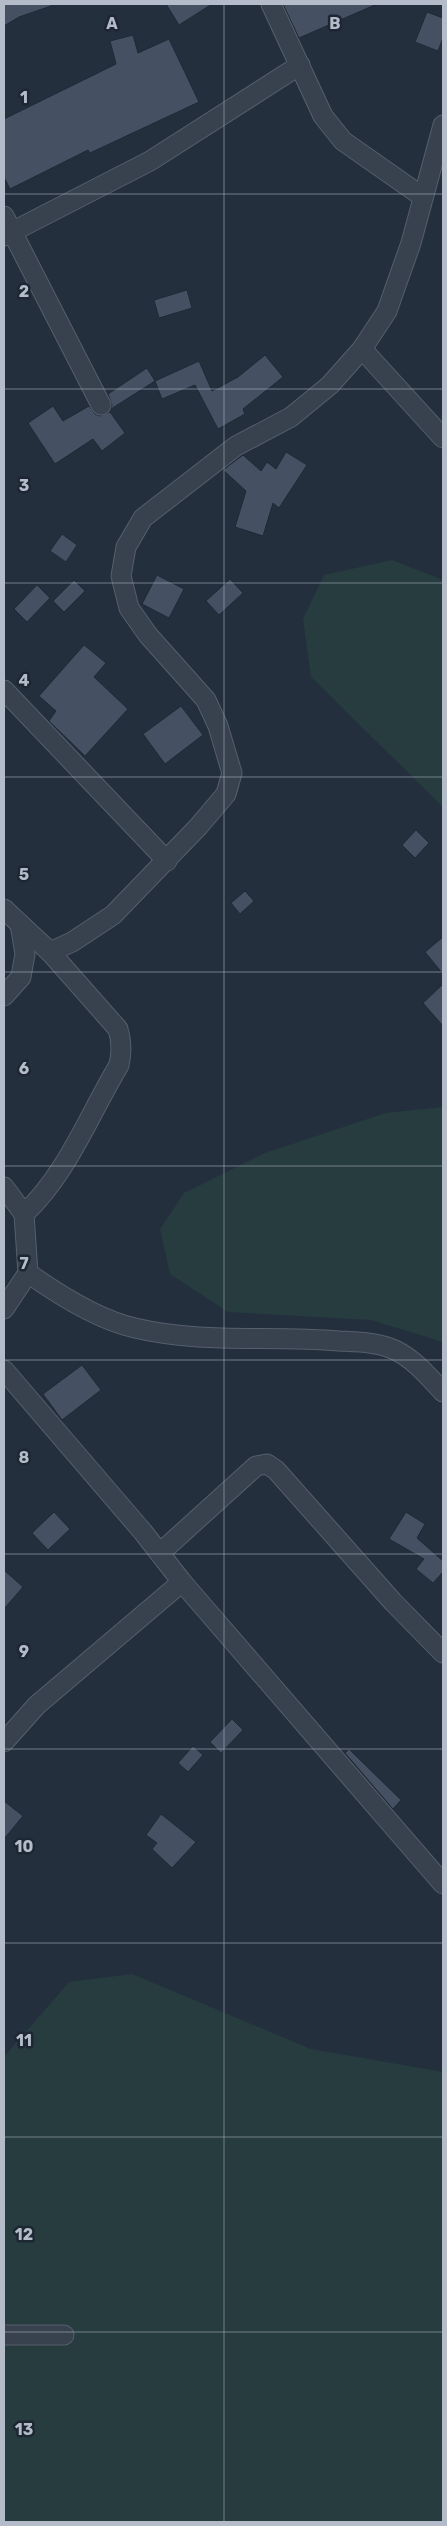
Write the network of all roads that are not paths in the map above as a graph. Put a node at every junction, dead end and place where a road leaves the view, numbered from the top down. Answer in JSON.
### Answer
{"nodes":[{"id":1,"x":271,"y":4,"type":"edge"},
{"id":2,"x":300,"y":65,"type":"junction"},
{"id":3,"x":443,"y":126,"type":"edge"},
{"id":4,"x":423,"y":197,"type":"junction"},
{"id":5,"x":6,"y":228,"type":"edge"},
{"id":6,"x":362,"y":349,"type":"junction"},
{"id":7,"x":102,"y":405,"type":"dead end"},
{"id":8,"x":443,"y":438,"type":"edge"},
{"id":9,"x":4,"y":690,"type":"edge"},
{"id":10,"x":167,"y":860,"type":"junction"},
{"id":11,"x":4,"y":909,"type":"edge"},
{"id":12,"x":20,"y":924,"type":"junction"},
{"id":13,"x":50,"y":952,"type":"junction"},
{"id":14,"x":4,"y":996,"type":"edge"},
{"id":15,"x":4,"y":1187,"type":"edge"},
{"id":16,"x":24,"y":1214,"type":"junction"},
{"id":17,"x":28,"y":1273,"type":"junction"},
{"id":18,"x":4,"y":1309,"type":"edge"},
{"id":19,"x":4,"y":1370,"type":"edge"},
{"id":20,"x":443,"y":1392,"type":"edge"},
{"id":21,"x":160,"y":1553,"type":"junction"},
{"id":22,"x":182,"y":1582,"type":"junction"},
{"id":23,"x":443,"y":1653,"type":"edge"},
{"id":24,"x":4,"y":1742,"type":"edge"},
{"id":25,"x":443,"y":1884,"type":"edge"},
{"id":26,"x":4,"y":2334,"type":"edge"},
{"id":27,"x":64,"y":2335,"type":"dead end"}],
"edges":[{"from":1,"to":2,"type":"street"},
{"from":2,"to":4,"type":"street"},
{"from":2,"to":5,"type":"street"},
{"from":3,"to":4,"type":"street"},
{"from":4,"to":6,"type":"street"},
{"from":5,"to":7,"type":"street"},
{"from":6,"to":8,"type":"street"},
{"from":6,"to":10,"type":"street"},
{"from":9,"to":10,"type":"street"},
{"from":10,"to":13,"type":"street"},
{"from":11,"to":12,"type":"street"},
{"from":12,"to":13,"type":"street"},
{"from":12,"to":14,"type":"street"},
{"from":13,"to":16,"type":"street"},
{"from":15,"to":16,"type":"street"},
{"from":16,"to":17,"type":"street"},
{"from":17,"to":18,"type":"street"},
{"from":17,"to":20,"type":"street"},
{"from":19,"to":21,"type":"street"},
{"from":21,"to":22,"type":"street"},
{"from":21,"to":23,"type":"street"},
{"from":22,"to":24,"type":"street"},
{"from":22,"to":25,"type":"street"},
{"from":26,"to":27,"type":"street"}]}
